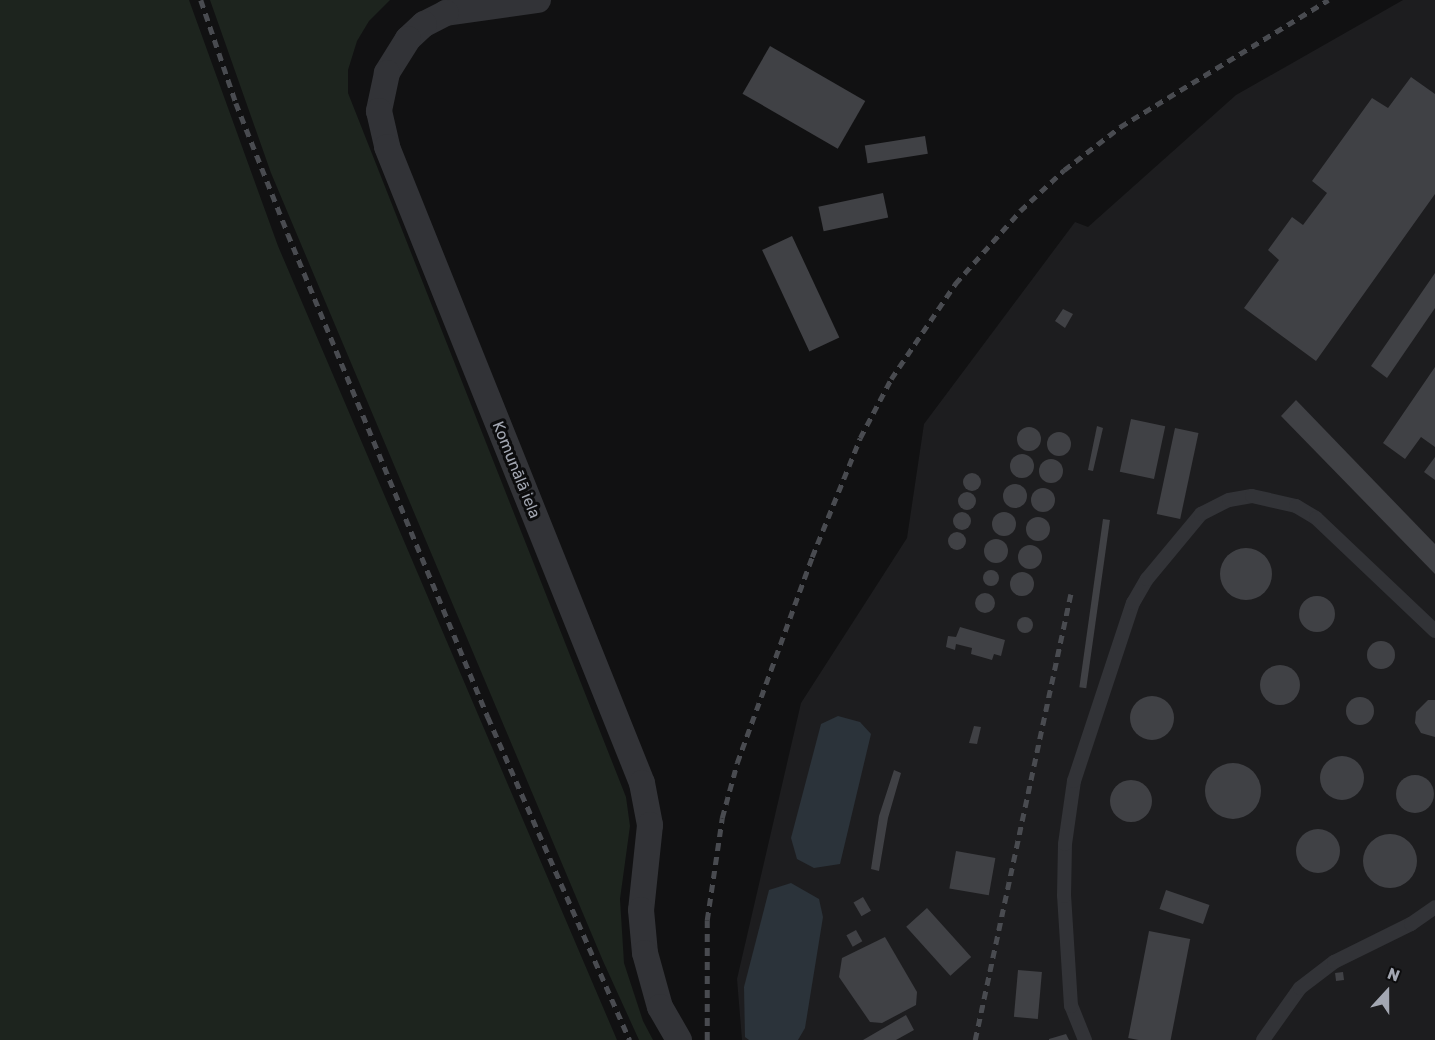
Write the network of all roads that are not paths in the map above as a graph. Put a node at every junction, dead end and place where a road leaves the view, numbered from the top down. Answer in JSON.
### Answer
{"nodes":[{"id":1,"x":538,"y":0,"type":"edge"},
{"id":2,"x":1435,"y":631,"type":"edge"},
{"id":3,"x":1435,"y":907,"type":"edge"},
{"id":4,"x":679,"y":1040,"type":"edge"},
{"id":5,"x":1085,"y":1040,"type":"edge"},
{"id":6,"x":1263,"y":1040,"type":"edge"}],
"edges":[{"from":1,"to":4,"type":"street","name":"Komunālā iela"},
{"from":2,"to":5,"type":"lane"},
{"from":3,"to":6,"type":"lane"}]}
